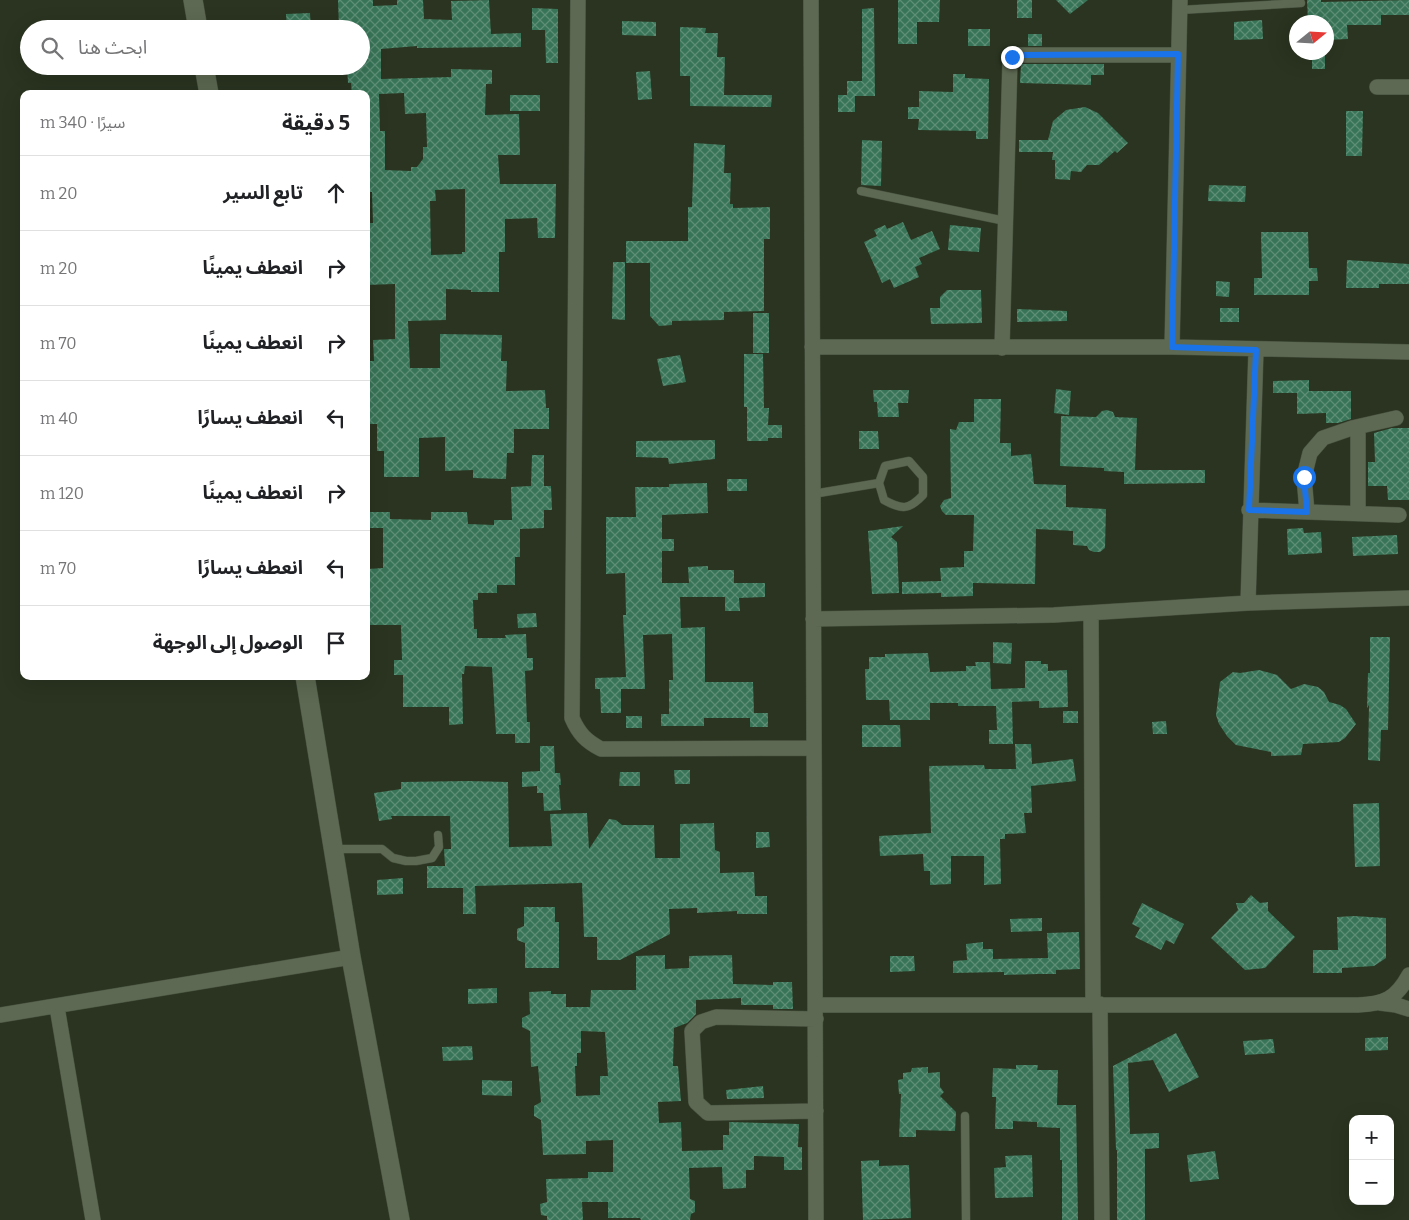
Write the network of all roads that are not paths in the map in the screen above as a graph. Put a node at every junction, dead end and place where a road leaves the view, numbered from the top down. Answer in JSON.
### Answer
{"nodes":[{"id":1,"x":193,"y":0,"type":"edge"},
{"id":2,"x":578,"y":0,"type":"edge"},
{"id":3,"x":810,"y":0,"type":"edge"},
{"id":4,"x":1301,"y":3,"type":"dead end"},
{"id":5,"x":1180,"y":5,"type":"edge"},
{"id":6,"x":196,"y":20,"type":"edge"},
{"id":7,"x":1178,"y":54,"type":"junction"},
{"id":8,"x":205,"y":75,"type":"edge"},
{"id":9,"x":1377,"y":87,"type":"dead end"},
{"id":10,"x":1409,"y":87,"type":"edge"},
{"id":11,"x":207,"y":90,"type":"edge"},
{"id":12,"x":861,"y":191,"type":"dead end"},
{"id":13,"x":1005,"y":221,"type":"junction"},
{"id":14,"x":812,"y":347,"type":"junction"},
{"id":15,"x":1172,"y":347,"type":"junction"},
{"id":16,"x":1002,"y":348,"type":"junction"},
{"id":17,"x":1256,"y":350,"type":"junction"},
{"id":18,"x":1409,"y":352,"type":"edge"},
{"id":19,"x":1396,"y":418,"type":"dead end"},
{"id":20,"x":1358,"y":427,"type":"junction"},
{"id":21,"x":879,"y":483,"type":"junction"},
{"id":22,"x":812,"y":494,"type":"junction"},
{"id":23,"x":1249,"y":510,"type":"junction"},
{"id":24,"x":1307,"y":512,"type":"junction"},
{"id":25,"x":1358,"y":514,"type":"junction"},
{"id":26,"x":1399,"y":514,"type":"dead end"},
{"id":27,"x":1409,"y":598,"type":"edge"},
{"id":28,"x":1248,"y":603,"type":"junction"},
{"id":29,"x":1091,"y":614,"type":"junction"},
{"id":30,"x":812,"y":619,"type":"junction"},
{"id":31,"x":306,"y":680,"type":"edge"},
{"id":32,"x":813,"y":748,"type":"junction"},
{"id":33,"x":438,"y":835,"type":"dead end"},
{"id":34,"x":333,"y":849,"type":"junction"},
{"id":35,"x":351,"y":957,"type":"junction"},
{"id":36,"x":1409,"y":975,"type":"edge"},
{"id":37,"x":1097,"y":1004,"type":"junction"},
{"id":38,"x":1380,"y":1004,"type":"junction"},
{"id":39,"x":57,"y":1007,"type":"junction"},
{"id":40,"x":1409,"y":1009,"type":"edge"},
{"id":41,"x":816,"y":1012,"type":"junction"},
{"id":42,"x":0,"y":1015,"type":"edge"},
{"id":43,"x":816,"y":1111,"type":"junction"},
{"id":44,"x":965,"y":1116,"type":"dead end"},
{"id":45,"x":93,"y":1220,"type":"edge"},
{"id":46,"x":400,"y":1220,"type":"edge"},
{"id":47,"x":816,"y":1220,"type":"edge"},
{"id":48,"x":966,"y":1220,"type":"edge"},
{"id":49,"x":1102,"y":1220,"type":"edge"}],
"edges":[{"from":1,"to":6,"type":"street"},
{"from":2,"to":32,"type":"street"},
{"from":3,"to":14,"type":"street"},
{"from":4,"to":5,"type":"lane"},
{"from":5,"to":7,"type":"street"},
{"from":7,"to":13,"type":"street"},
{"from":7,"to":15,"type":"street"},
{"from":8,"to":11,"type":"street"},
{"from":9,"to":10,"type":"street"},
{"from":12,"to":13,"type":"lane"},
{"from":13,"to":16,"type":"street"},
{"from":14,"to":16,"type":"street"},
{"from":14,"to":22,"type":"street"},
{"from":15,"to":16,"type":"street"},
{"from":15,"to":17,"type":"street"},
{"from":17,"to":18,"type":"street"},
{"from":17,"to":23,"type":"street"},
{"from":19,"to":20,"type":"street"},
{"from":20,"to":24,"type":"street"},
{"from":20,"to":25,"type":"street"},
{"from":21,"to":21,"type":"lane"},
{"from":21,"to":22,"type":"lane"},
{"from":22,"to":30,"type":"street"},
{"from":23,"to":24,"type":"street"},
{"from":23,"to":28,"type":"street"},
{"from":24,"to":25,"type":"street"},
{"from":25,"to":26,"type":"street"},
{"from":27,"to":28,"type":"street"},
{"from":28,"to":29,"type":"street"},
{"from":29,"to":30,"type":"street"},
{"from":29,"to":37,"type":"street"},
{"from":30,"to":32,"type":"street"},
{"from":31,"to":34,"type":"street"},
{"from":32,"to":41,"type":"street"},
{"from":33,"to":34,"type":"lane"},
{"from":34,"to":35,"type":"street"},
{"from":35,"to":39,"type":"street"},
{"from":35,"to":46,"type":"street"},
{"from":36,"to":38,"type":"street"},
{"from":37,"to":38,"type":"street"},
{"from":37,"to":41,"type":"street"},
{"from":37,"to":49,"type":"street"},
{"from":38,"to":40,"type":"street"},
{"from":39,"to":42,"type":"street"},
{"from":39,"to":45,"type":"street"},
{"from":41,"to":43,"type":"street"},
{"from":41,"to":43,"type":"street"},
{"from":43,"to":47,"type":"street"},
{"from":44,"to":48,"type":"lane"}]}
